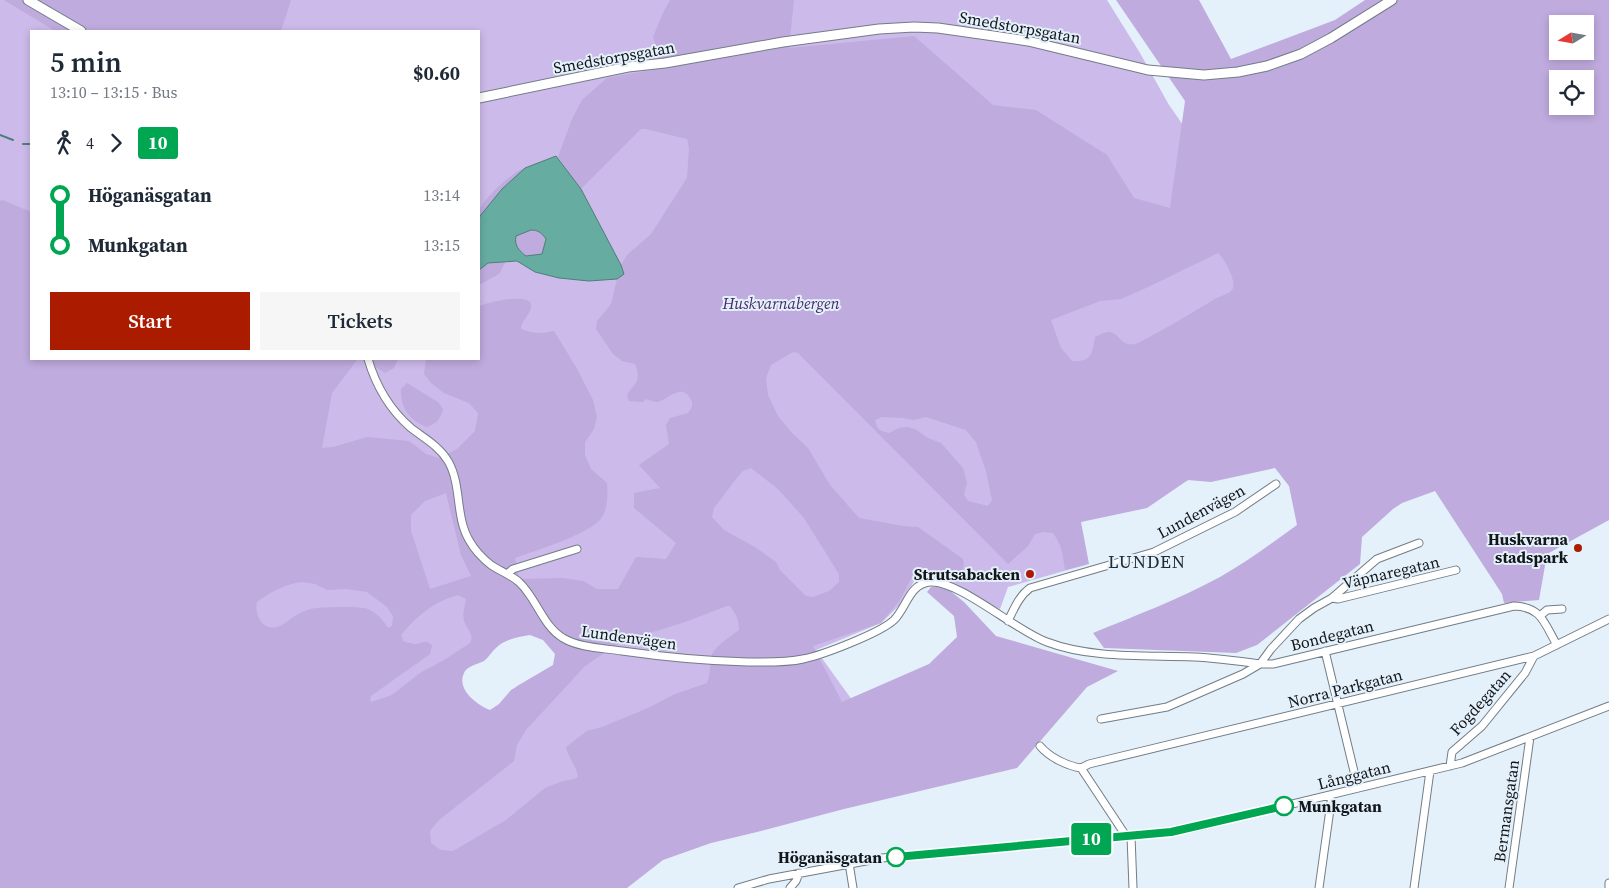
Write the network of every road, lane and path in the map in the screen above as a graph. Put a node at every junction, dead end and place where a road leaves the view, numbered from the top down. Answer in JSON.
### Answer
{"nodes":[{"id":1,"x":28,"y":0,"type":"edge"},
{"id":2,"x":1392,"y":0,"type":"edge"},
{"id":3,"x":79,"y":30,"type":"edge"},
{"id":4,"x":480,"y":98,"type":"edge"},
{"id":5,"x":368,"y":360,"type":"edge"},
{"id":6,"x":1276,"y":484,"type":"dead end"},
{"id":7,"x":1419,"y":543,"type":"dead end"},
{"id":8,"x":577,"y":549,"type":"dead end"},
{"id":9,"x":1456,"y":570,"type":"dead end"},
{"id":10,"x":507,"y":574,"type":"junction"},
{"id":11,"x":1332,"y":598,"type":"junction"},
{"id":12,"x":1562,"y":609,"type":"dead end"},
{"id":13,"x":1540,"y":616,"type":"junction"},
{"id":14,"x":1609,"y":619,"type":"edge"},
{"id":15,"x":1008,"y":621,"type":"junction"},
{"id":16,"x":1557,"y":645,"type":"junction"},
{"id":17,"x":1325,"y":651,"type":"junction"},
{"id":18,"x":1534,"y":656,"type":"junction"},
{"id":19,"x":1260,"y":664,"type":"junction"},
{"id":20,"x":1338,"y":704,"type":"junction"},
{"id":21,"x":1609,"y":706,"type":"edge"},
{"id":22,"x":1101,"y":719,"type":"dead end"},
{"id":23,"x":1530,"y":737,"type":"junction"},
{"id":24,"x":1040,"y":746,"type":"dead end"},
{"id":25,"x":1450,"y":766,"type":"junction"},
{"id":26,"x":1082,"y":768,"type":"junction"},
{"id":27,"x":1430,"y":771,"type":"junction"},
{"id":28,"x":1358,"y":788,"type":"junction"},
{"id":29,"x":1332,"y":795,"type":"junction"},
{"id":30,"x":1129,"y":836,"type":"junction"},
{"id":31,"x":849,"y":863,"type":"junction"},
{"id":32,"x":799,"y":873,"type":"junction"},
{"id":33,"x":1609,"y":883,"type":"edge"},
{"id":34,"x":738,"y":888,"type":"edge"},
{"id":35,"x":790,"y":888,"type":"edge"},
{"id":36,"x":853,"y":888,"type":"edge"},
{"id":37,"x":1133,"y":888,"type":"edge"},
{"id":38,"x":1319,"y":888,"type":"edge"},
{"id":39,"x":1414,"y":888,"type":"edge"},
{"id":40,"x":1509,"y":888,"type":"edge"},
{"id":41,"x":1609,"y":888,"type":"edge"}],
"edges":[{"from":1,"to":3,"type":"street"},
{"from":2,"to":4,"type":"street","name":"Smedstorpsgatan"},
{"from":5,"to":10,"type":"street","name":"Lundenvägen"},
{"from":6,"to":15,"type":"street","name":"Lundenvägen"},
{"from":7,"to":11,"type":"street","name":"Väpnaregatan"},
{"from":8,"to":10,"type":"street"},
{"from":9,"to":11,"type":"street","name":"Väpnaregatan"},
{"from":10,"to":15,"type":"street","name":"Lundenvägen"},
{"from":11,"to":19,"type":"street","name":"Väpnaregatan"},
{"from":12,"to":13,"type":"street"},
{"from":13,"to":16,"type":"street"},
{"from":13,"to":17,"type":"street","name":"Bondegatan"},
{"from":14,"to":16,"type":"street","name":"Norra Parkgatan"},
{"from":15,"to":19,"type":"street","name":"Lundenvägen"},
{"from":16,"to":18,"type":"street","name":"Norra Parkgatan"},
{"from":17,"to":19,"type":"street","name":"Bondegatan"},
{"from":17,"to":20,"type":"street"},
{"from":18,"to":20,"type":"street","name":"Norra Parkgatan"},
{"from":18,"to":25,"type":"street","name":"Fogdegatan"},
{"from":19,"to":22,"type":"street","name":"Bondegatan"},
{"from":20,"to":26,"type":"street","name":"Norra Parkgatan"},
{"from":20,"to":28,"type":"street"},
{"from":21,"to":23,"type":"street","name":"Långgatan"},
{"from":23,"to":25,"type":"street","name":"Långgatan"},
{"from":23,"to":40,"type":"street","name":"Bermansgatan"},
{"from":24,"to":26,"type":"street"},
{"from":25,"to":27,"type":"street","name":"Långgatan"},
{"from":26,"to":30,"type":"street"},
{"from":27,"to":28,"type":"street","name":"Långgatan"},
{"from":27,"to":39,"type":"street"},
{"from":28,"to":29,"type":"street","name":"Långgatan"},
{"from":29,"to":30,"type":"street","name":"Långgatan"},
{"from":29,"to":38,"type":"street"},
{"from":30,"to":31,"type":"street","name":"Långgatan"},
{"from":30,"to":37,"type":"street"},
{"from":31,"to":32,"type":"street","name":"Långgatan"},
{"from":31,"to":36,"type":"street"},
{"from":32,"to":34,"type":"street","name":"Långgatan"},
{"from":32,"to":35,"type":"street"},
{"from":33,"to":41,"type":"street"}]}
